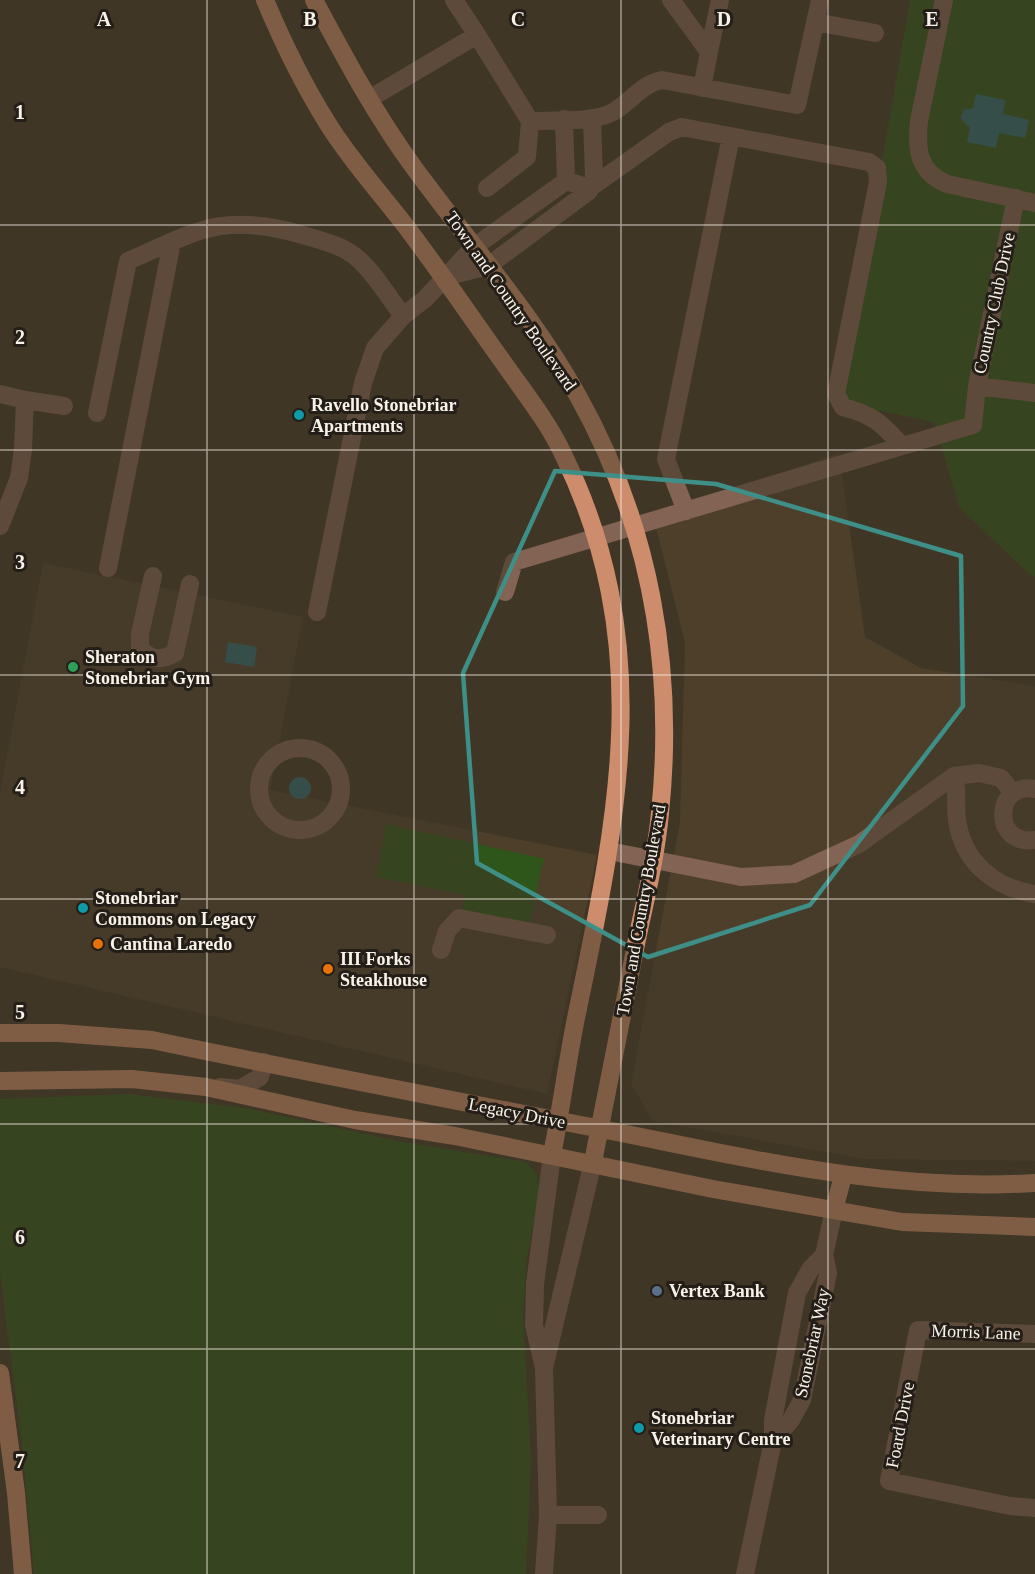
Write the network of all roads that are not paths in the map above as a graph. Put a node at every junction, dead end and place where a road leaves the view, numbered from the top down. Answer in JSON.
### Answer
{"nodes":[{"id":1,"x":265,"y":0,"type":"edge"},
{"id":2,"x":314,"y":0,"type":"edge"},
{"id":3,"x":671,"y":0,"type":"edge"},
{"id":4,"x":720,"y":0,"type":"edge"},
{"id":5,"x":819,"y":0,"type":"edge"},
{"id":6,"x":944,"y":0,"type":"edge"},
{"id":7,"x":457,"y":1,"type":"edge"},
{"id":8,"x":815,"y":22,"type":"junction"},
{"id":9,"x":875,"y":33,"type":"dead end"},
{"id":10,"x":477,"y":35,"type":"junction"},
{"id":11,"x":709,"y":52,"type":"junction"},
{"id":12,"x":702,"y":88,"type":"junction"},
{"id":13,"x":369,"y":99,"type":"junction"},
{"id":14,"x":592,"y":118,"type":"junction"},
{"id":15,"x":564,"y":119,"type":"junction"},
{"id":16,"x":530,"y":121,"type":"junction"},
{"id":17,"x":731,"y":136,"type":"junction"},
{"id":18,"x":566,"y":181,"type":"junction"},
{"id":19,"x":487,"y":188,"type":"dead end"},
{"id":20,"x":590,"y":188,"type":"junction"},
{"id":21,"x":1016,"y":198,"type":"junction"},
{"id":22,"x":1035,"y":203,"type":"edge"},
{"id":23,"x":172,"y":242,"type":"junction"},
{"id":24,"x":474,"y":247,"type":"junction"},
{"id":25,"x":488,"y":266,"type":"junction"},
{"id":26,"x":443,"y":277,"type":"junction"},
{"id":27,"x":403,"y":316,"type":"junction"},
{"id":28,"x":977,"y":386,"type":"junction"},
{"id":29,"x":1035,"y":393,"type":"edge"},
{"id":30,"x":0,"y":394,"type":"edge"},
{"id":31,"x":25,"y":400,"type":"junction"},
{"id":32,"x":64,"y":406,"type":"dead end"},
{"id":33,"x":97,"y":413,"type":"dead end"},
{"id":34,"x":902,"y":446,"type":"junction"},
{"id":35,"x":686,"y":511,"type":"junction"},
{"id":36,"x":635,"y":525,"type":"junction"},
{"id":37,"x":0,"y":526,"type":"edge"},
{"id":38,"x":595,"y":537,"type":"junction"},
{"id":39,"x":108,"y":568,"type":"dead end"},
{"id":40,"x":153,"y":576,"type":"dead end"},
{"id":41,"x":190,"y":584,"type":"dead end"},
{"id":42,"x":505,"y":592,"type":"dead end"},
{"id":43,"x":316,"y":612,"type":"dead end"},
{"id":44,"x":954,"y":776,"type":"junction"},
{"id":45,"x":1035,"y":789,"type":"edge"},
{"id":46,"x":1013,"y":793,"type":"junction"},
{"id":47,"x":341,"y":796,"type":"joint"},
{"id":48,"x":1035,"y":840,"type":"edge"},
{"id":49,"x":609,"y":851,"type":"junction"},
{"id":50,"x":653,"y":860,"type":"junction"},
{"id":51,"x":1035,"y":894,"type":"edge"},
{"id":52,"x":547,"y":935,"type":"dead end"},
{"id":53,"x":441,"y":950,"type":"dead end"},
{"id":54,"x":0,"y":1034,"type":"edge"},
{"id":55,"x":264,"y":1062,"type":"junction"},
{"id":56,"x":0,"y":1081,"type":"edge"},
{"id":57,"x":206,"y":1087,"type":"junction"},
{"id":58,"x":559,"y":1121,"type":"junction"},
{"id":59,"x":599,"y":1129,"type":"junction"},
{"id":60,"x":552,"y":1155,"type":"junction"},
{"id":61,"x":593,"y":1162,"type":"junction"},
{"id":62,"x":843,"y":1176,"type":"junction"},
{"id":63,"x":1035,"y":1183,"type":"edge"},
{"id":64,"x":834,"y":1210,"type":"junction"},
{"id":65,"x":1035,"y":1227,"type":"edge"},
{"id":66,"x":824,"y":1255,"type":"junction"},
{"id":67,"x":791,"y":1327,"type":"junction"},
{"id":68,"x":918,"y":1330,"type":"joint"},
{"id":69,"x":817,"y":1333,"type":"junction"},
{"id":70,"x":1035,"y":1334,"type":"edge"},
{"id":71,"x":544,"y":1368,"type":"junction"},
{"id":72,"x":0,"y":1373,"type":"edge"},
{"id":73,"x":773,"y":1441,"type":"junction"},
{"id":74,"x":1035,"y":1508,"type":"edge"},
{"id":75,"x":548,"y":1515,"type":"junction"},
{"id":76,"x":598,"y":1515,"type":"dead end"},
{"id":77,"x":23,"y":1574,"type":"edge"},
{"id":78,"x":544,"y":1574,"type":"edge"},
{"id":79,"x":745,"y":1574,"type":"edge"}],
"edges":[{"from":1,"to":26,"type":"main road","name":"Town and Country Boulevard"},
{"from":2,"to":13,"type":"main road","name":"Town and Country Boulevard"},
{"from":3,"to":11,"type":"street"},
{"from":4,"to":11,"type":"street"},
{"from":5,"to":8,"type":"street"},
{"from":6,"to":21,"type":"street"},
{"from":7,"to":10,"type":"street"},
{"from":8,"to":9,"type":"street"},
{"from":8,"to":12,"type":"street"},
{"from":10,"to":13,"type":"street"},
{"from":10,"to":16,"type":"street"},
{"from":11,"to":12,"type":"street"},
{"from":12,"to":14,"type":"street"},
{"from":13,"to":24,"type":"main road","name":"Town and Country Boulevard"},
{"from":14,"to":15,"type":"street"},
{"from":14,"to":20,"type":"street"},
{"from":15,"to":16,"type":"street"},
{"from":15,"to":18,"type":"street"},
{"from":16,"to":19,"type":"street"},
{"from":17,"to":20,"type":"street"},
{"from":17,"to":34,"type":"street"},
{"from":17,"to":35,"type":"street"},
{"from":18,"to":20,"type":"street"},
{"from":18,"to":24,"type":"street"},
{"from":20,"to":25,"type":"street"},
{"from":21,"to":22,"type":"street"},
{"from":21,"to":28,"type":"street","name":"Country Club Drive"},
{"from":23,"to":27,"type":"street"},
{"from":23,"to":33,"type":"street"},
{"from":23,"to":39,"type":"street"},
{"from":24,"to":25,"type":"main road","name":"Town and Country Boulevard"},
{"from":24,"to":26,"type":"street"},
{"from":25,"to":26,"type":"street"},
{"from":25,"to":36,"type":"main road","name":"Town and Country Boulevard"},
{"from":26,"to":27,"type":"street"},
{"from":26,"to":38,"type":"main road","name":"Town and Country Boulevard"},
{"from":27,"to":43,"type":"street"},
{"from":28,"to":29,"type":"street","name":"Country Club Drive"},
{"from":28,"to":34,"type":"street"},
{"from":30,"to":31,"type":"street"},
{"from":31,"to":32,"type":"street"},
{"from":31,"to":37,"type":"street"},
{"from":34,"to":35,"type":"street"},
{"from":35,"to":36,"type":"street"},
{"from":36,"to":38,"type":"street"},
{"from":36,"to":50,"type":"main road","name":"Town and Country Boulevard"},
{"from":38,"to":42,"type":"street"},
{"from":38,"to":49,"type":"main road","name":"Town and Country Boulevard"},
{"from":40,"to":41,"type":"street"},
{"from":44,"to":46,"type":"street"},
{"from":44,"to":50,"type":"street"},
{"from":44,"to":51,"type":"street"},
{"from":45,"to":46,"type":"street"},
{"from":46,"to":48,"type":"street"},
{"from":47,"to":47,"type":"street"},
{"from":49,"to":50,"type":"street"},
{"from":49,"to":58,"type":"main road","name":"Town and Country Boulevard"},
{"from":50,"to":59,"type":"main road","name":"Town and Country Boulevard"},
{"from":52,"to":53,"type":"street"},
{"from":54,"to":55,"type":"main road","name":"Legacy Drive"},
{"from":55,"to":57,"type":"street"},
{"from":55,"to":58,"type":"main road","name":"Legacy Drive"},
{"from":56,"to":57,"type":"main road","name":"Legacy Drive"},
{"from":57,"to":60,"type":"main road","name":"Legacy Drive"},
{"from":58,"to":59,"type":"main road","name":"Legacy Drive"},
{"from":58,"to":60,"type":"main road","name":"Town and Country Boulevard"},
{"from":59,"to":61,"type":"main road","name":"Town and Country Boulevard"},
{"from":59,"to":62,"type":"main road","name":"Legacy Drive"},
{"from":60,"to":61,"type":"main road","name":"Legacy Drive"},
{"from":60,"to":71,"type":"street","name":"Town and Country Boulevard"},
{"from":61,"to":64,"type":"main road","name":"Legacy Drive"},
{"from":61,"to":71,"type":"street","name":"Town and Country Boulevard"},
{"from":62,"to":63,"type":"main road","name":"Legacy Drive"},
{"from":62,"to":64,"type":"main road"},
{"from":64,"to":65,"type":"main road","name":"Legacy Drive"},
{"from":64,"to":66,"type":"street","name":"Stonebriar Way"},
{"from":66,"to":67,"type":"street"},
{"from":66,"to":69,"type":"street","name":"Stonebriar Way"},
{"from":67,"to":69,"type":"street"},
{"from":67,"to":73,"type":"street"},
{"from":68,"to":70,"type":"street","name":"Morris Lane"},
{"from":68,"to":74,"type":"street","name":"Foard Drive"},
{"from":69,"to":73,"type":"street","name":"Stonebriar Way"},
{"from":71,"to":75,"type":"street","name":"Town and Country Boulevard"},
{"from":72,"to":77,"type":"main road"},
{"from":73,"to":79,"type":"street","name":"Stonebriar Way"},
{"from":75,"to":76,"type":"street"},
{"from":75,"to":78,"type":"street","name":"Town and Country Boulevard"}]}
